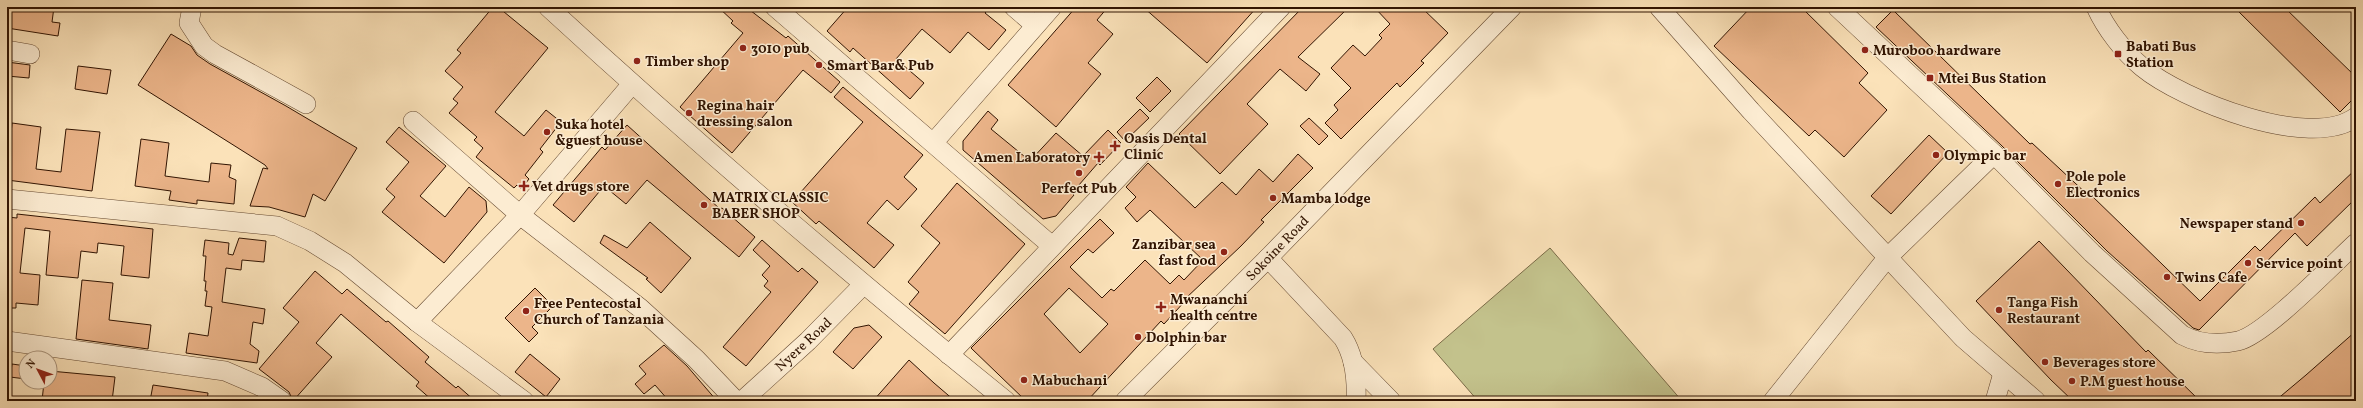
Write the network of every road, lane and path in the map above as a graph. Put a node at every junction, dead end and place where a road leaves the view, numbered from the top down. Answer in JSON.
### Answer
{"nodes":[{"id":1,"x":192,"y":7,"type":"edge"},
{"id":2,"x":548,"y":7,"type":"edge"},
{"id":3,"x":776,"y":7,"type":"edge"},
{"id":4,"x":1014,"y":7,"type":"edge"},
{"id":5,"x":1052,"y":7,"type":"edge"},
{"id":6,"x":1281,"y":7,"type":"edge"},
{"id":7,"x":1512,"y":7,"type":"edge"},
{"id":8,"x":1659,"y":7,"type":"edge"},
{"id":9,"x":1837,"y":7,"type":"edge"},
{"id":10,"x":2096,"y":7,"type":"edge"},
{"id":11,"x":1035,"y":25,"type":"junction"},
{"id":12,"x":7,"y":50,"type":"edge"},
{"id":13,"x":30,"y":54,"type":"dead end"},
{"id":14,"x":632,"y":84,"type":"junction"},
{"id":15,"x":306,"y":104,"type":"dead end"},
{"id":16,"x":2356,"y":117,"type":"edge"},
{"id":17,"x":413,"y":121,"type":"dead end"},
{"id":18,"x":934,"y":142,"type":"junction"},
{"id":19,"x":1994,"y":154,"type":"junction"},
{"id":20,"x":7,"y":199,"type":"edge"},
{"id":21,"x":520,"y":214,"type":"junction"},
{"id":22,"x":2356,"y":243,"type":"edge"},
{"id":23,"x":1052,"y":246,"type":"junction"},
{"id":24,"x":1268,"y":258,"type":"junction"},
{"id":25,"x":1888,"y":258,"type":"junction"},
{"id":26,"x":863,"y":285,"type":"junction"},
{"id":27,"x":417,"y":322,"type":"junction"},
{"id":28,"x":7,"y":341,"type":"edge"},
{"id":29,"x":949,"y":355,"type":"junction"},
{"id":30,"x":1353,"y":362,"type":"junction"},
{"id":31,"x":2003,"y":373,"type":"junction"},
{"id":32,"x":282,"y":401,"type":"edge"},
{"id":33,"x":524,"y":401,"type":"edge"},
{"id":34,"x":736,"y":401,"type":"edge"},
{"id":35,"x":742,"y":401,"type":"edge"},
{"id":36,"x":1006,"y":401,"type":"edge"},
{"id":37,"x":1125,"y":401,"type":"edge"},
{"id":38,"x":1356,"y":401,"type":"edge"},
{"id":39,"x":1391,"y":401,"type":"edge"},
{"id":40,"x":1772,"y":401,"type":"edge"},
{"id":41,"x":1995,"y":401,"type":"edge"},
{"id":42,"x":2036,"y":401,"type":"edge"}],
"edges":[{"from":1,"to":15,"type":"street"},
{"from":2,"to":14,"type":"street"},
{"from":3,"to":18,"type":"street"},
{"from":4,"to":11,"type":"street"},
{"from":5,"to":11,"type":"street"},
{"from":6,"to":23,"type":"street"},
{"from":7,"to":24,"type":"street","name":"Sokoine Road"},
{"from":8,"to":25,"type":"street"},
{"from":9,"to":19,"type":"street"},
{"from":10,"to":16,"type":"street"},
{"from":11,"to":18,"type":"street"},
{"from":12,"to":13,"type":"street"},
{"from":14,"to":21,"type":"street"},
{"from":14,"to":26,"type":"street"},
{"from":17,"to":21,"type":"street"},
{"from":18,"to":23,"type":"street"},
{"from":19,"to":22,"type":"street"},
{"from":19,"to":25,"type":"street"},
{"from":20,"to":27,"type":"street"},
{"from":21,"to":27,"type":"street"},
{"from":21,"to":34,"type":"street"},
{"from":23,"to":29,"type":"street"},
{"from":24,"to":30,"type":"street"},
{"from":24,"to":37,"type":"street","name":"Sokoine Road"},
{"from":25,"to":31,"type":"street"},
{"from":25,"to":40,"type":"street"},
{"from":26,"to":29,"type":"street"},
{"from":26,"to":35,"type":"street","name":"Nyere Road"},
{"from":27,"to":33,"type":"street"},
{"from":28,"to":32,"type":"street"},
{"from":29,"to":36,"type":"street"},
{"from":30,"to":38,"type":"street"},
{"from":30,"to":39,"type":"street"},
{"from":31,"to":41,"type":"street"},
{"from":31,"to":42,"type":"street"}]}
